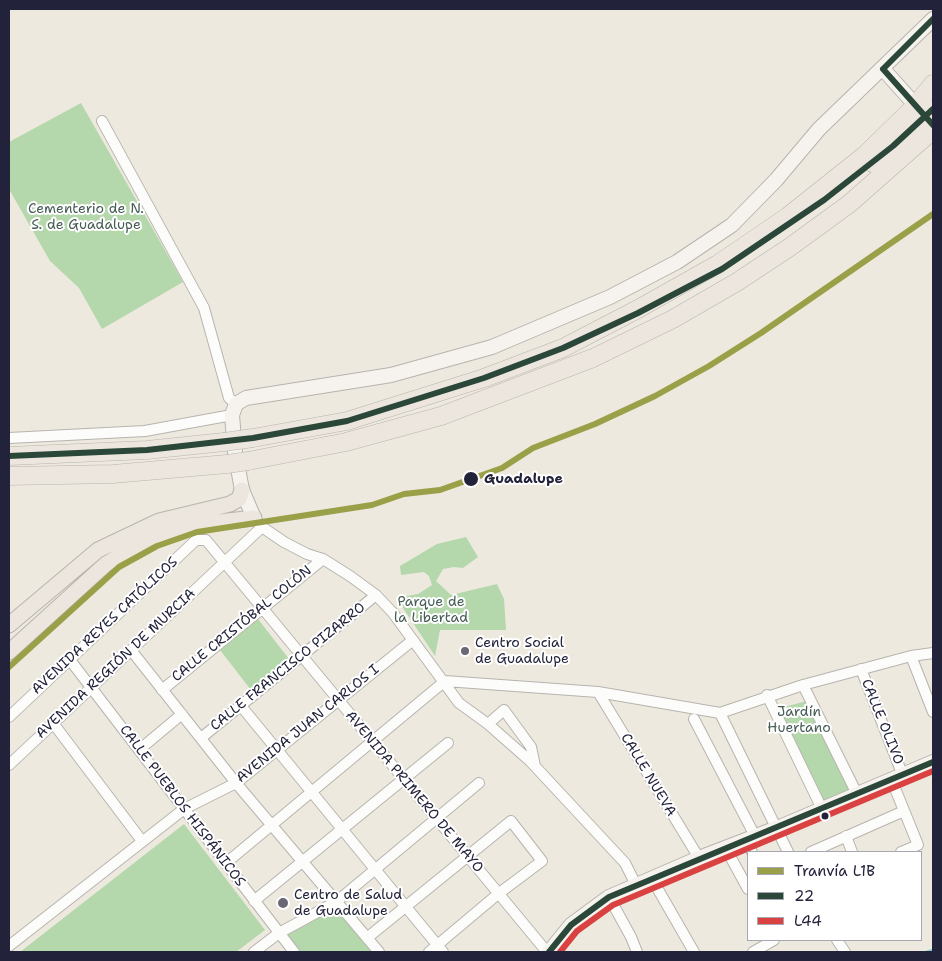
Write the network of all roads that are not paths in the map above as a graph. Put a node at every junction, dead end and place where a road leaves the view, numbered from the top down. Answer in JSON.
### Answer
{"nodes":[{"id":1,"x":933,"y":19,"type":"edge"},
{"id":2,"x":883,"y":68,"type":"junction"},
{"id":3,"x":933,"y":84,"type":"edge"},
{"id":4,"x":908,"y":98,"type":"dead end"},
{"id":5,"x":933,"y":109,"type":"edge"},
{"id":6,"x":102,"y":121,"type":"dead end"},
{"id":7,"x":933,"y":130,"type":"edge"},
{"id":8,"x":933,"y":141,"type":"edge"},
{"id":9,"x":900,"y":161,"type":"junction"},
{"id":10,"x":563,"y":348,"type":"junction"},
{"id":11,"x":234,"y":410,"type":"junction"},
{"id":12,"x":9,"y":438,"type":"edge"},
{"id":13,"x":9,"y":456,"type":"edge"},
{"id":14,"x":9,"y":476,"type":"edge"},
{"id":15,"x":242,"y":490,"type":"junction"},
{"id":16,"x":194,"y":512,"type":"junction"},
{"id":17,"x":255,"y":518,"type":"junction"},
{"id":18,"x":323,"y":559,"type":"junction"},
{"id":19,"x":224,"y":562,"type":"junction"},
{"id":20,"x":376,"y":595,"type":"junction"},
{"id":21,"x":262,"y":608,"type":"junction"},
{"id":22,"x":9,"y":625,"type":"edge"},
{"id":23,"x":413,"y":640,"type":"junction"},
{"id":24,"x":131,"y":650,"type":"junction"},
{"id":25,"x":9,"y":652,"type":"edge"},
{"id":26,"x":933,"y":653,"type":"edge"},
{"id":27,"x":910,"y":656,"type":"junction"},
{"id":28,"x":302,"y":657,"type":"junction"},
{"id":29,"x":70,"y":660,"type":"junction"},
{"id":30,"x":861,"y":669,"type":"junction"},
{"id":31,"x":445,"y":681,"type":"junction"},
{"id":32,"x":803,"y":685,"type":"junction"},
{"id":33,"x":91,"y":688,"type":"junction"},
{"id":34,"x":162,"y":690,"type":"junction"},
{"id":35,"x":598,"y":692,"type":"junction"},
{"id":36,"x":767,"y":695,"type":"junction"},
{"id":37,"x":338,"y":700,"type":"junction"},
{"id":38,"x":241,"y":706,"type":"junction"},
{"id":39,"x":933,"y":712,"type":"edge"},
{"id":40,"x":720,"y":713,"type":"junction"},
{"id":41,"x":182,"y":714,"type":"junction"},
{"id":42,"x":9,"y":717,"type":"edge"},
{"id":43,"x":694,"y":719,"type":"dead end"},
{"id":44,"x":53,"y":723,"type":"junction"},
{"id":45,"x":488,"y":724,"type":"junction"},
{"id":46,"x":201,"y":738,"type":"junction"},
{"id":47,"x":372,"y":742,"type":"junction"},
{"id":48,"x":448,"y":743,"type":"dead end"},
{"id":49,"x":277,"y":749,"type":"junction"},
{"id":50,"x":139,"y":750,"type":"junction"},
{"id":51,"x":933,"y":762,"type":"edge"},
{"id":52,"x":9,"y":765,"type":"edge"},
{"id":53,"x":536,"y":768,"type":"junction"},
{"id":54,"x":898,"y":778,"type":"junction"},
{"id":55,"x":403,"y":779,"type":"junction"},
{"id":56,"x":236,"y":783,"type":"junction"},
{"id":57,"x":479,"y":783,"type":"dead end"},
{"id":58,"x":312,"y":792,"type":"junction"},
{"id":59,"x":857,"y":794,"type":"junction"},
{"id":60,"x":184,"y":809,"type":"junction"},
{"id":61,"x":822,"y":809,"type":"junction"},
{"id":62,"x":904,"y":811,"type":"junction"},
{"id":63,"x":436,"y":820,"type":"junction"},
{"id":64,"x":272,"y":825,"type":"junction"},
{"id":65,"x":776,"y":828,"type":"junction"},
{"id":66,"x":342,"y":829,"type":"junction"},
{"id":67,"x":846,"y":836,"type":"junction"},
{"id":68,"x":750,"y":838,"type":"junction"},
{"id":69,"x":142,"y":842,"type":"junction"},
{"id":70,"x":726,"y":847,"type":"junction"},
{"id":71,"x":752,"y":851,"type":"edge"},
{"id":72,"x":788,"y":851,"type":"edge"},
{"id":73,"x":813,"y":851,"type":"edge"},
{"id":74,"x":852,"y":851,"type":"edge"},
{"id":75,"x":903,"y":851,"type":"edge"},
{"id":76,"x":467,"y":856,"type":"junction"},
{"id":77,"x":699,"y":858,"type":"junction"},
{"id":78,"x":302,"y":862,"type":"junction"},
{"id":79,"x":226,"y":863,"type":"junction"},
{"id":80,"x":375,"y":869,"type":"junction"},
{"id":81,"x":652,"y":879,"type":"junction"},
{"id":82,"x":636,"y":885,"type":"junction"},
{"id":83,"x":747,"y":887,"type":"edge"},
{"id":84,"x":498,"y":894,"type":"junction"},
{"id":85,"x":609,"y":897,"type":"junction"},
{"id":86,"x":254,"y":901,"type":"junction"},
{"id":87,"x":336,"y":902,"type":"junction"},
{"id":88,"x":406,"y":906,"type":"junction"},
{"id":89,"x":279,"y":933,"type":"junction"},
{"id":90,"x":367,"y":938,"type":"junction"},
{"id":91,"x":772,"y":941,"type":"edge"},
{"id":92,"x":838,"y":941,"type":"edge"},
{"id":93,"x":10,"y":942,"type":"edge"},
{"id":94,"x":437,"y":950,"type":"edge"},
{"id":95,"x":254,"y":952,"type":"edge"},
{"id":96,"x":294,"y":952,"type":"edge"},
{"id":97,"x":379,"y":952,"type":"edge"},
{"id":98,"x":548,"y":952,"type":"edge"},
{"id":99,"x":637,"y":952,"type":"edge"},
{"id":100,"x":694,"y":952,"type":"edge"},
{"id":101,"x":753,"y":952,"type":"edge"},
{"id":102,"x":845,"y":952,"type":"edge"}],
"edges":[{"from":1,"to":2,"type":"street"},
{"from":2,"to":4,"type":"street"},
{"from":2,"to":11,"type":"street"},
{"from":3,"to":10,"type":"highway"},
{"from":5,"to":10,"type":"highway"},
{"from":6,"to":11,"type":"street"},
{"from":7,"to":9,"type":"highway"},
{"from":8,"to":9,"type":"highway"},
{"from":9,"to":14,"type":"highway","bridge":true},
{"from":10,"to":13,"type":"highway","bridge":true},
{"from":11,"to":12,"type":"street"},
{"from":11,"to":15,"type":"street"},
{"from":15,"to":16,"type":"main road"},
{"from":15,"to":17,"type":"street"},
{"from":16,"to":17,"type":"main road"},
{"from":16,"to":22,"type":"main road"},
{"from":17,"to":18,"type":"street"},
{"from":17,"to":19,"type":"street","name":"AVENIDA REGIÓN DE MURCIA"},
{"from":17,"to":25,"type":"main road"},
{"from":18,"to":20,"type":"street"},
{"from":18,"to":21,"type":"street","name":"CALLE CRISTÓBAL COLÓN"},
{"from":19,"to":21,"type":"street","name":"AVENIDA PRIMERO DE MAYO"},
{"from":19,"to":24,"type":"street","name":"AVENIDA REGIÓN DE MURCIA"},
{"from":19,"to":29,"type":"street","name":"AVENIDA REYES CATÓLICOS"},
{"from":20,"to":23,"type":"street"},
{"from":20,"to":28,"type":"street","name":"CALLE FRANCISCO PIZARRO"},
{"from":21,"to":28,"type":"street","name":"AVENIDA PRIMERO DE MAYO"},
{"from":21,"to":34,"type":"street","name":"CALLE CRISTÓBAL COLÓN"},
{"from":23,"to":31,"type":"street"},
{"from":23,"to":37,"type":"street","name":"AVENIDA JUAN CARLOS I"},
{"from":24,"to":33,"type":"street","name":"AVENIDA REGIÓN DE MURCIA"},
{"from":24,"to":34,"type":"street"},
{"from":26,"to":27,"type":"street"},
{"from":27,"to":30,"type":"street"},
{"from":27,"to":39,"type":"street"},
{"from":28,"to":37,"type":"street","name":"AVENIDA PRIMERO DE MAYO"},
{"from":28,"to":38,"type":"street","name":"CALLE FRANCISCO PIZARRO"},
{"from":29,"to":33,"type":"street","name":"CALLE PUEBLOS HISPÁNICOS"},
{"from":29,"to":42,"type":"street","name":"AVENIDA REYES CATÓLICOS"},
{"from":30,"to":32,"type":"street"},
{"from":30,"to":54,"type":"street","name":"CALLE OLIVO"},
{"from":31,"to":35,"type":"street"},
{"from":31,"to":45,"type":"street"},
{"from":31,"to":47,"type":"street"},
{"from":32,"to":36,"type":"street"},
{"from":32,"to":59,"type":"street"},
{"from":33,"to":44,"type":"street","name":"AVENIDA REGIÓN DE MURCIA"},
{"from":33,"to":50,"type":"street","name":"CALLE PUEBLOS HISPÁNICOS"},
{"from":34,"to":41,"type":"street"},
{"from":35,"to":40,"type":"street"},
{"from":35,"to":77,"type":"street","name":"CALLE NUEVA"},
{"from":36,"to":40,"type":"street"},
{"from":36,"to":61,"type":"street"},
{"from":37,"to":47,"type":"street","name":"AVENIDA PRIMERO DE MAYO"},
{"from":37,"to":49,"type":"street","name":"AVENIDA JUAN CARLOS I"},
{"from":38,"to":46,"type":"street","name":"CALLE FRANCISCO PIZARRO"},
{"from":38,"to":49,"type":"street"},
{"from":40,"to":65,"type":"street"},
{"from":41,"to":46,"type":"street"},
{"from":41,"to":50,"type":"street"},
{"from":43,"to":68,"type":"street"},
{"from":44,"to":52,"type":"street","name":"AVENIDA REGIÓN DE MURCIA"},
{"from":44,"to":69,"type":"street"},
{"from":45,"to":53,"type":"street"},
{"from":45,"to":53,"type":"street"},
{"from":46,"to":56,"type":"street"},
{"from":47,"to":55,"type":"street","name":"AVENIDA PRIMERO DE MAYO"},
{"from":47,"to":58,"type":"street"},
{"from":48,"to":55,"type":"street"},
{"from":49,"to":56,"type":"street","name":"AVENIDA JUAN CARLOS I"},
{"from":49,"to":58,"type":"street"},
{"from":50,"to":60,"type":"street","name":"CALLE PUEBLOS HISPÁNICOS"},
{"from":51,"to":54,"type":"street"},
{"from":53,"to":82,"type":"street"},
{"from":54,"to":59,"type":"street"},
{"from":54,"to":62,"type":"street","name":"CALLE OLIVO"},
{"from":55,"to":63,"type":"street","name":"AVENIDA PRIMERO DE MAYO"},
{"from":55,"to":66,"type":"street"},
{"from":56,"to":60,"type":"street","name":"AVENIDA JUAN CARLOS I"},
{"from":56,"to":64,"type":"street"},
{"from":57,"to":63,"type":"street"},
{"from":58,"to":64,"type":"street"},
{"from":58,"to":66,"type":"street"},
{"from":59,"to":61,"type":"street"},
{"from":60,"to":69,"type":"street","name":"AVENIDA JUAN CARLOS I"},
{"from":60,"to":79,"type":"street","name":"CALLE PUEBLOS HISPÁNICOS"},
{"from":61,"to":65,"type":"street"},
{"from":62,"to":67,"type":"street"},
{"from":62,"to":75,"type":"street","name":"CALLE OLIVO"},
{"from":63,"to":76,"type":"street","name":"AVENIDA PRIMERO DE MAYO"},
{"from":63,"to":80,"type":"street"},
{"from":64,"to":78,"type":"street"},
{"from":64,"to":79,"type":"street"},
{"from":65,"to":68,"type":"street"},
{"from":65,"to":72,"type":"street"},
{"from":66,"to":78,"type":"street"},
{"from":66,"to":80,"type":"street"},
{"from":67,"to":73,"type":"street"},
{"from":67,"to":74,"type":"street"},
{"from":68,"to":70,"type":"street"},
{"from":68,"to":71,"type":"street"},
{"from":69,"to":93,"type":"street","name":"AVENIDA JUAN CARLOS I"},
{"from":70,"to":77,"type":"street"},
{"from":70,"to":83,"type":"street"},
{"from":76,"to":84,"type":"street","name":"AVENIDA PRIMERO DE MAYO"},
{"from":76,"to":84,"type":"street"},
{"from":76,"to":88,"type":"street"},
{"from":77,"to":81,"type":"street"},
{"from":78,"to":86,"type":"street"},
{"from":78,"to":87,"type":"street"},
{"from":79,"to":86,"type":"street","name":"CALLE PUEBLOS HISPÁNICOS"},
{"from":80,"to":87,"type":"street"},
{"from":80,"to":88,"type":"street"},
{"from":81,"to":82,"type":"street"},
{"from":81,"to":100,"type":"street"},
{"from":82,"to":85,"type":"street"},
{"from":84,"to":94,"type":"street"},
{"from":84,"to":98,"type":"street","name":"AVENIDA PRIMERO DE MAYO"},
{"from":85,"to":98,"type":"street"},
{"from":85,"to":99,"type":"street"},
{"from":86,"to":89,"type":"street","name":"CALLE PUEBLOS HISPÁNICOS"},
{"from":87,"to":89,"type":"street"},
{"from":87,"to":90,"type":"street"},
{"from":88,"to":90,"type":"street"},
{"from":88,"to":94,"type":"street"},
{"from":89,"to":95,"type":"street"},
{"from":89,"to":96,"type":"street","name":"CALLE PUEBLOS HISPÁNICOS"},
{"from":90,"to":97,"type":"street"},
{"from":91,"to":101,"type":"street"},
{"from":92,"to":102,"type":"street"}]}
